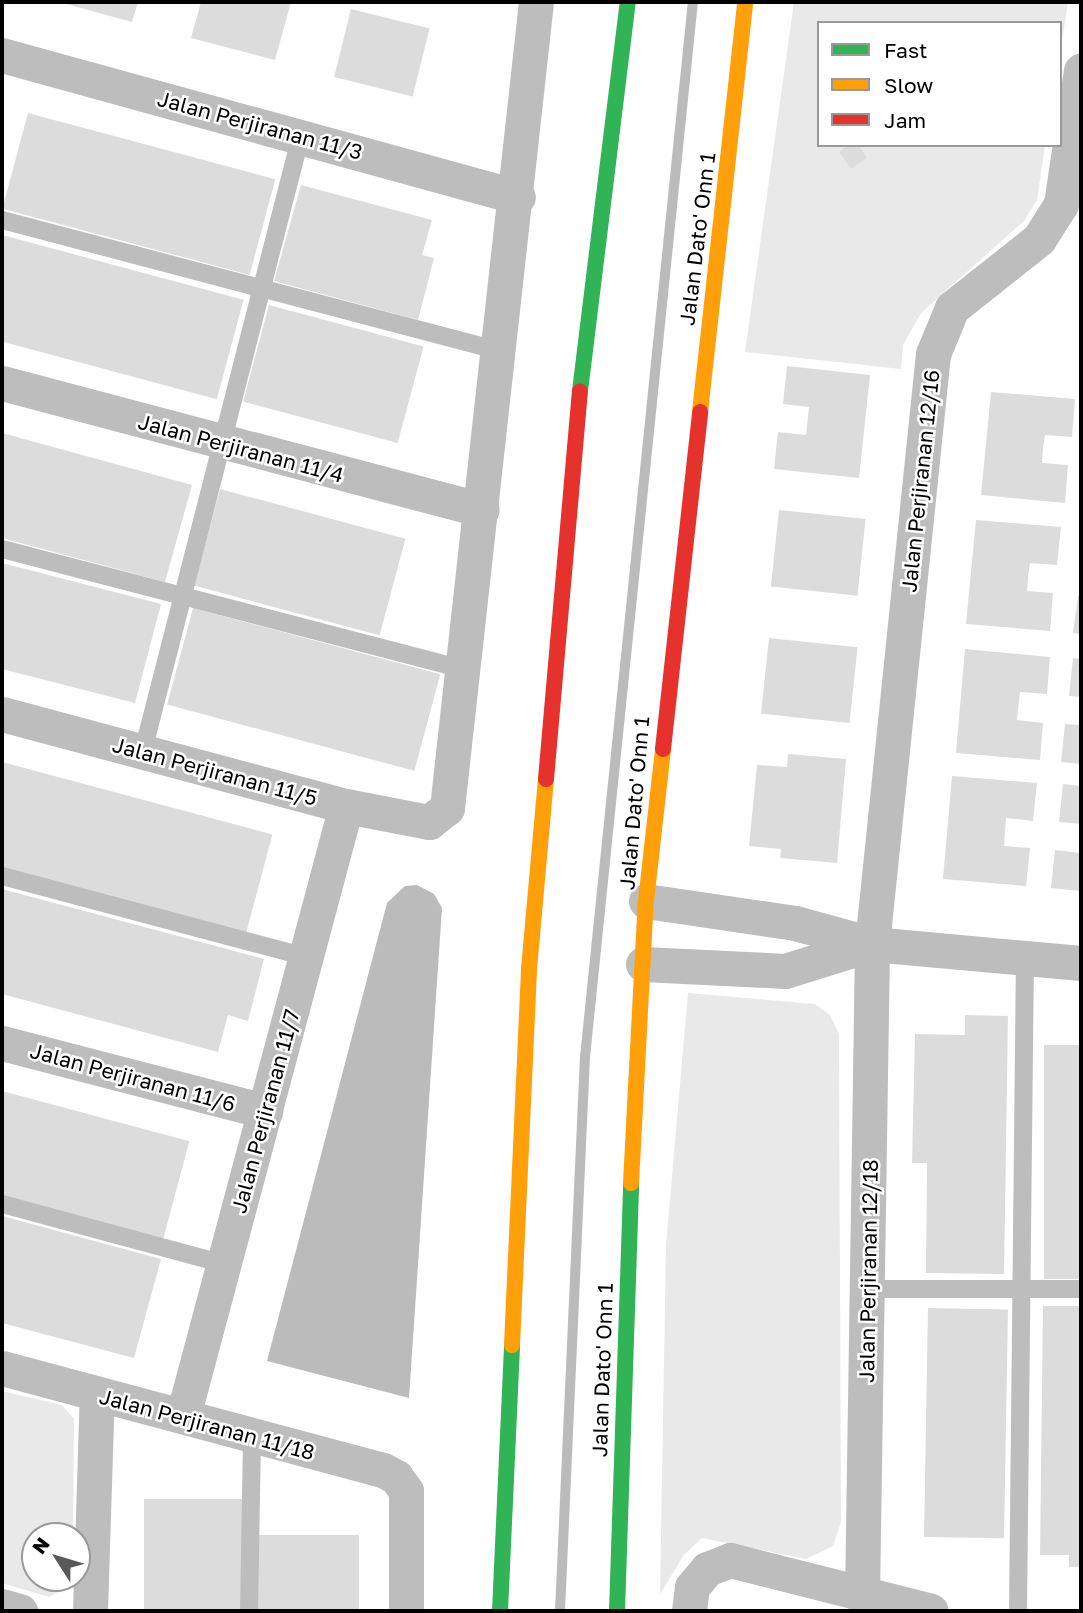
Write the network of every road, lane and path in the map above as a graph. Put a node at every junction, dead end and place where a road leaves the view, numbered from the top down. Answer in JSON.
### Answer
{"nodes":[{"id":1,"x":536,"y":2,"type":"edge"},
{"id":2,"x":628,"y":2,"type":"edge"},
{"id":3,"x":745,"y":2,"type":"edge"},
{"id":4,"x":2,"y":55,"type":"edge"},
{"id":5,"x":1081,"y":70,"type":"edge"},
{"id":6,"x":301,"y":135,"type":"junction"},
{"id":7,"x":518,"y":197,"type":"junction"},
{"id":8,"x":2,"y":220,"type":"edge"},
{"id":9,"x":260,"y":290,"type":"junction"},
{"id":10,"x":500,"y":351,"type":"junction"},
{"id":11,"x":2,"y":383,"type":"edge"},
{"id":12,"x":220,"y":444,"type":"junction"},
{"id":13,"x":481,"y":510,"type":"junction"},
{"id":14,"x":2,"y":549,"type":"edge"},
{"id":15,"x":184,"y":599,"type":"junction"},
{"id":16,"x":464,"y":669,"type":"junction"},
{"id":17,"x":2,"y":714,"type":"edge"},
{"id":18,"x":143,"y":751,"type":"junction"},
{"id":19,"x":346,"y":806,"type":"junction"},
{"id":20,"x":2,"y":876,"type":"edge"},
{"id":21,"x":646,"y":901,"type":"junction"},
{"id":22,"x":872,"y":944,"type":"junction"},
{"id":23,"x":306,"y":957,"type":"junction"},
{"id":24,"x":1025,"y":958,"type":"junction"},
{"id":25,"x":1081,"y":963,"type":"edge"},
{"id":26,"x":643,"y":964,"type":"junction"},
{"id":27,"x":2,"y":1042,"type":"edge"},
{"id":28,"x":265,"y":1111,"type":"junction"},
{"id":29,"x":2,"y":1204,"type":"edge"},
{"id":30,"x":224,"y":1264,"type":"junction"},
{"id":31,"x":867,"y":1289,"type":"junction"},
{"id":32,"x":1022,"y":1289,"type":"junction"},
{"id":33,"x":1081,"y":1289,"type":"edge"},
{"id":34,"x":2,"y":1368,"type":"edge"},
{"id":35,"x":97,"y":1394,"type":"junction"},
{"id":36,"x":183,"y":1416,"type":"junction"},
{"id":37,"x":252,"y":1437,"type":"junction"},
{"id":38,"x":862,"y":1597,"type":"junction"},
{"id":39,"x":2,"y":1606,"type":"edge"},
{"id":40,"x":20,"y":1611,"type":"edge"},
{"id":41,"x":90,"y":1611,"type":"edge"},
{"id":42,"x":249,"y":1611,"type":"edge"},
{"id":43,"x":406,"y":1611,"type":"edge"},
{"id":44,"x":500,"y":1611,"type":"edge"},
{"id":45,"x":617,"y":1611,"type":"edge"},
{"id":46,"x":690,"y":1611,"type":"edge"},
{"id":47,"x":931,"y":1611,"type":"edge"},
{"id":48,"x":1018,"y":1611,"type":"edge"}],
"edges":[{"from":1,"to":7,"type":"street"},
{"from":2,"to":44,"type":"main road"},
{"from":3,"to":21,"type":"main road","name":"Jalan Dato' Onn 1"},
{"from":4,"to":6,"type":"street","name":"Jalan Perjiranan 11/3"},
{"from":5,"to":22,"type":"street","name":"Jalan Perjiranan 12/16"},
{"from":6,"to":7,"type":"street","name":"Jalan Perjiranan 11/3"},
{"from":6,"to":9,"type":"lane"},
{"from":7,"to":10,"type":"street"},
{"from":8,"to":9,"type":"lane"},
{"from":9,"to":10,"type":"lane"},
{"from":9,"to":12,"type":"lane"},
{"from":10,"to":13,"type":"street"},
{"from":11,"to":12,"type":"street","name":"Jalan Perjiranan 11/4"},
{"from":12,"to":13,"type":"street","name":"Jalan Perjiranan 11/4"},
{"from":12,"to":15,"type":"lane"},
{"from":13,"to":16,"type":"street"},
{"from":14,"to":15,"type":"lane"},
{"from":15,"to":16,"type":"lane"},
{"from":15,"to":18,"type":"lane"},
{"from":16,"to":19,"type":"street","name":"Jalan Perjiranan 11/5"},
{"from":17,"to":18,"type":"street","name":"Jalan Perjiranan 11/5"},
{"from":18,"to":19,"type":"street","name":"Jalan Perjiranan 11/5"},
{"from":19,"to":23,"type":"street","name":"Jalan Perjiranan 11/7"},
{"from":20,"to":23,"type":"lane"},
{"from":21,"to":22,"type":"street"},
{"from":21,"to":26,"type":"main road","name":"Jalan Dato' Onn 1"},
{"from":22,"to":24,"type":"street"},
{"from":22,"to":26,"type":"street"},
{"from":22,"to":31,"type":"street","name":"Jalan Perjiranan 12/18"},
{"from":23,"to":28,"type":"street","name":"Jalan Perjiranan 11/7"},
{"from":24,"to":25,"type":"street"},
{"from":24,"to":32,"type":"lane"},
{"from":26,"to":45,"type":"main road","name":"Jalan Dato' Onn 1"},
{"from":27,"to":28,"type":"street","name":"Jalan Perjiranan 11/6"},
{"from":28,"to":30,"type":"street","name":"Jalan Perjiranan 11/7"},
{"from":29,"to":30,"type":"lane"},
{"from":30,"to":36,"type":"street","name":"Jalan Perjiranan 11/7"},
{"from":31,"to":32,"type":"lane"},
{"from":31,"to":38,"type":"street","name":"Jalan Perjiranan 12/18"},
{"from":32,"to":33,"type":"lane"},
{"from":32,"to":48,"type":"lane"},
{"from":34,"to":35,"type":"street","name":"Jalan Perjiranan 11/18"},
{"from":35,"to":36,"type":"street","name":"Jalan Perjiranan 11/18"},
{"from":35,"to":41,"type":"street"},
{"from":36,"to":37,"type":"street","name":"Jalan Perjiranan 11/18"},
{"from":37,"to":42,"type":"lane"},
{"from":37,"to":43,"type":"street","name":"Jalan Perjiranan 11/18"},
{"from":38,"to":46,"type":"street"},
{"from":38,"to":47,"type":"street"},
{"from":39,"to":40,"type":"street"}]}
